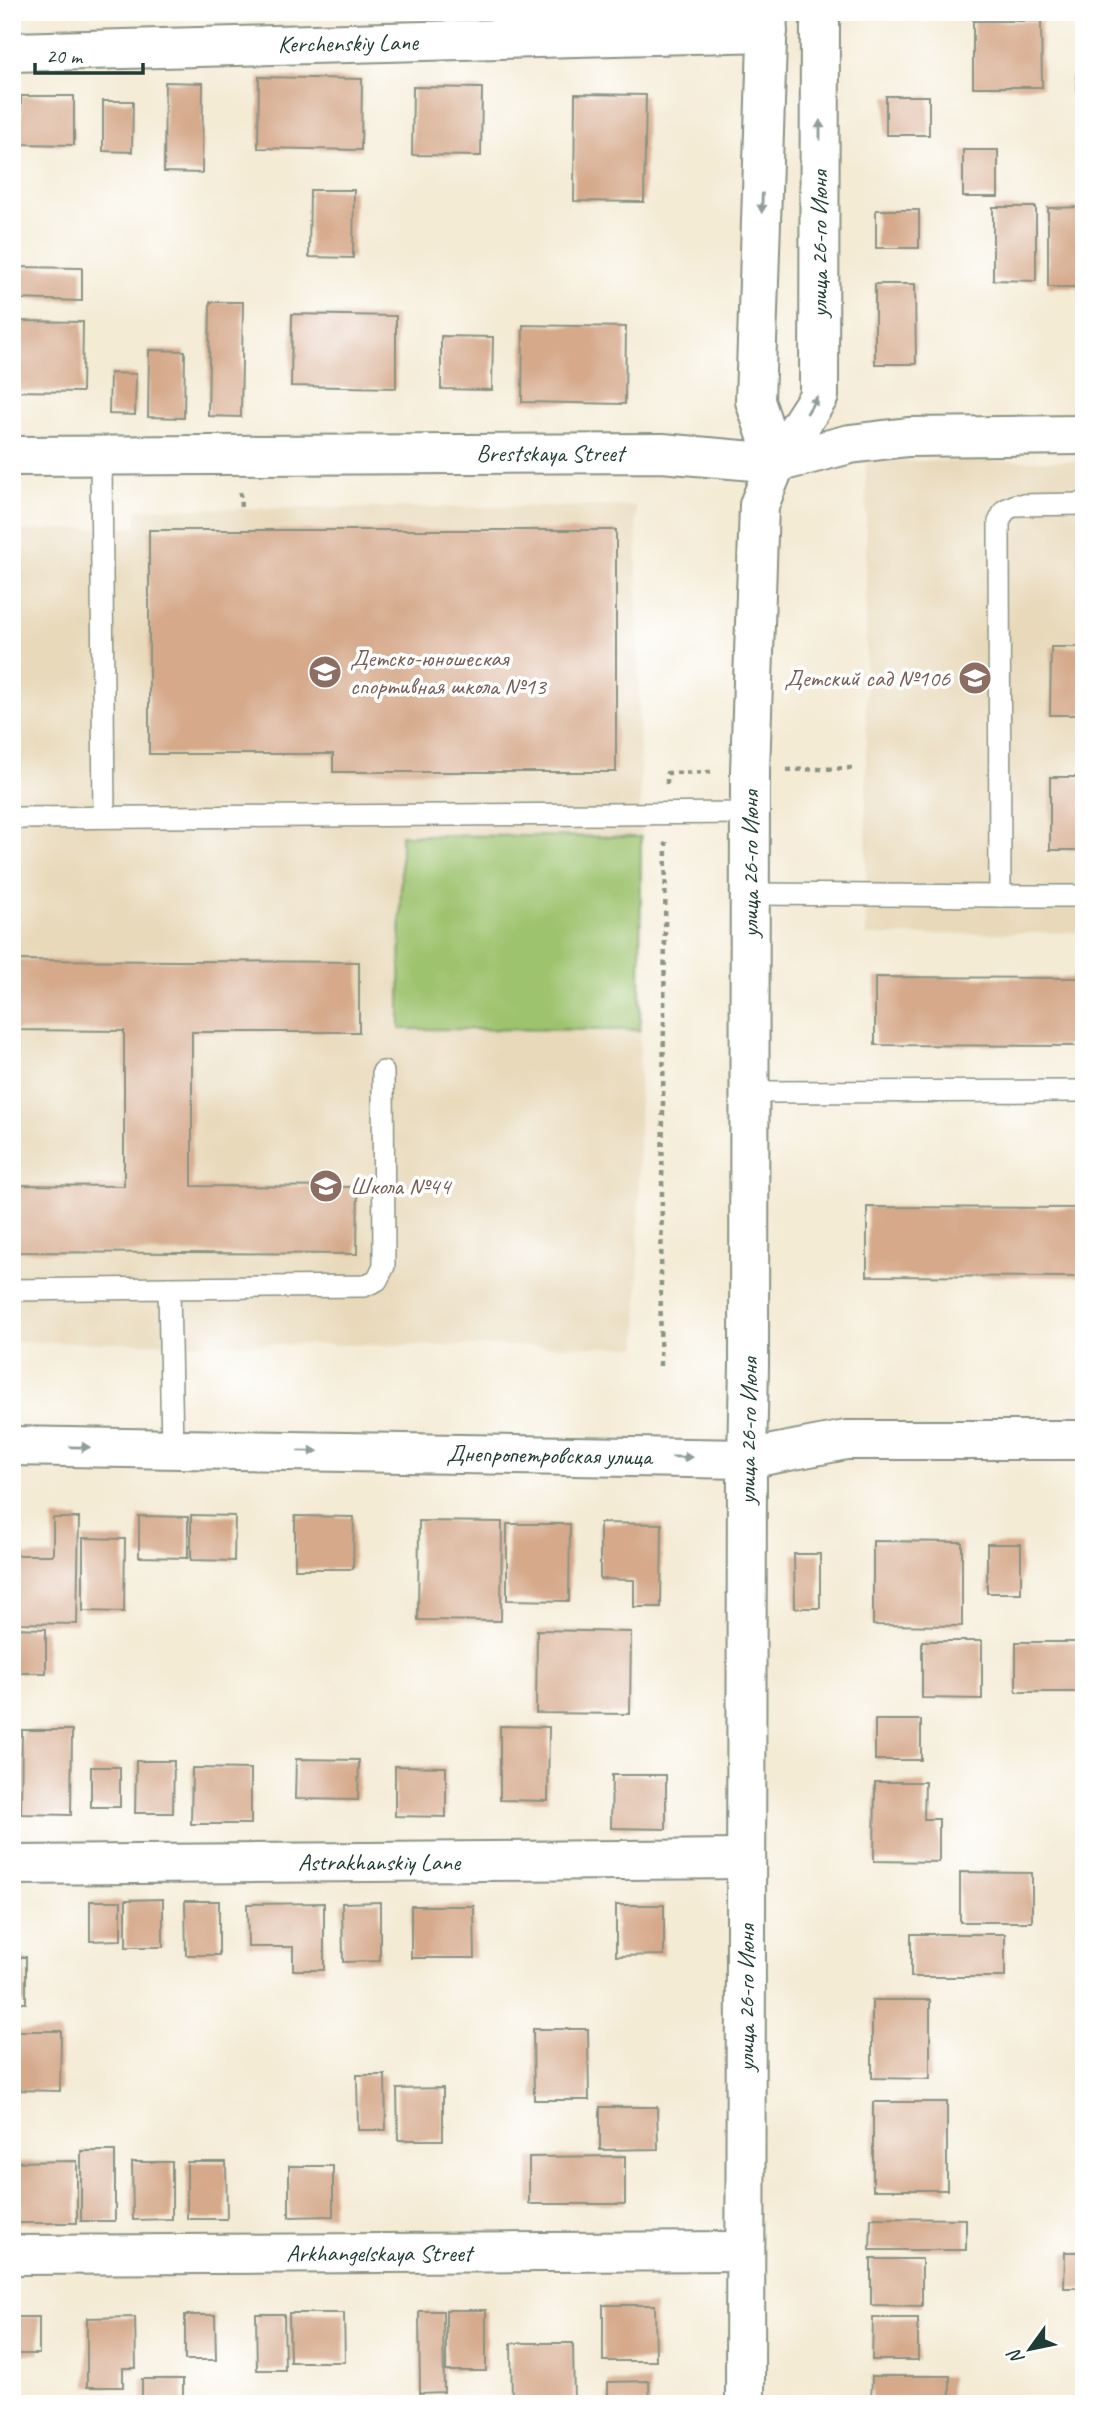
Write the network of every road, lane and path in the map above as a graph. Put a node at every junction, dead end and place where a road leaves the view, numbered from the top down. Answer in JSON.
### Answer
{"nodes":[{"id":1,"x":820,"y":12,"type":"edge"},
{"id":2,"x":768,"y":22,"type":"edge"},
{"id":3,"x":12,"y":52,"type":"edge"},
{"id":4,"x":1084,"y":435,"type":"edge"},
{"id":5,"x":12,"y":456,"type":"edge"},
{"id":6,"x":101,"y":457,"type":"junction"},
{"id":7,"x":776,"y":463,"type":"junction"},
{"id":8,"x":240,"y":490,"type":"dead end"},
{"id":9,"x":1084,"y":504,"type":"edge"},
{"id":10,"x":241,"y":509,"type":"dead end"},
{"id":11,"x":853,"y":768,"type":"dead end"},
{"id":12,"x":784,"y":770,"type":"dead end"},
{"id":13,"x":725,"y":772,"type":"dead end"},
{"id":14,"x":667,"y":813,"type":"junction"},
{"id":15,"x":750,"y":813,"type":"junction"},
{"id":16,"x":104,"y":817,"type":"junction"},
{"id":17,"x":18,"y":818,"type":"dead end"},
{"id":18,"x":750,"y":894,"type":"junction"},
{"id":19,"x":1000,"y":895,"type":"junction"},
{"id":20,"x":1084,"y":896,"type":"edge"},
{"id":21,"x":383,"y":1072,"type":"dead end"},
{"id":22,"x":1084,"y":1091,"type":"edge"},
{"id":23,"x":749,"y":1092,"type":"junction"},
{"id":24,"x":169,"y":1288,"type":"junction"},
{"id":25,"x":12,"y":1290,"type":"edge"},
{"id":26,"x":660,"y":1366,"type":"dead end"},
{"id":27,"x":1084,"y":1440,"type":"edge"},
{"id":28,"x":12,"y":1446,"type":"edge"},
{"id":29,"x":172,"y":1449,"type":"junction"},
{"id":30,"x":747,"y":1459,"type":"junction"},
{"id":31,"x":746,"y":1859,"type":"junction"},
{"id":32,"x":12,"y":1865,"type":"edge"},
{"id":33,"x":745,"y":2251,"type":"junction"},
{"id":34,"x":12,"y":2255,"type":"edge"},
{"id":35,"x":745,"y":2404,"type":"edge"}],
"edges":[{"from":7,"to":1,"type":"street","name":"улица 26-го Июня","one_way":true},
{"from":2,"to":3,"type":"street","name":"Kerchenskiy Lane"},
{"from":2,"to":7,"type":"street","one_way":true},
{"from":4,"to":7,"type":"street","name":"Brestskaya Street"},
{"from":5,"to":6,"type":"street","name":"Brestskaya Street"},
{"from":6,"to":7,"type":"street","name":"Brestskaya Street"},
{"from":6,"to":16,"type":"lane"},
{"from":7,"to":15,"type":"street","name":"улица 26-го Июня"},
{"from":8,"to":10,"type":"path"},
{"from":9,"to":19,"type":"lane"},
{"from":11,"to":12,"type":"path"},
{"from":13,"to":14,"type":"path"},
{"from":14,"to":15,"type":"lane"},
{"from":14,"to":16,"type":"lane"},
{"from":14,"to":26,"type":"path"},
{"from":15,"to":18,"type":"street","name":"улица 26-го Июня"},
{"from":16,"to":17,"type":"lane"},
{"from":18,"to":19,"type":"lane"},
{"from":18,"to":23,"type":"street","name":"улица 26-го Июня"},
{"from":19,"to":20,"type":"lane"},
{"from":21,"to":24,"type":"lane"},
{"from":22,"to":23,"type":"lane"},
{"from":23,"to":30,"type":"street","name":"улица 26-го Июня"},
{"from":24,"to":25,"type":"lane"},
{"from":24,"to":29,"type":"lane"},
{"from":27,"to":30,"type":"street","name":"Днепропетровская улица"},
{"from":28,"to":29,"type":"street","name":"Днепропетровская улица","one_way":true},
{"from":29,"to":30,"type":"street","name":"Днепропетровская улица","one_way":true},
{"from":30,"to":31,"type":"street","name":"улица 26-го Июня"},
{"from":31,"to":32,"type":"street","name":"Astrakhanskiy Lane"},
{"from":31,"to":33,"type":"street","name":"улица 26-го Июня"},
{"from":33,"to":34,"type":"street","name":"Arkhangelskaya Street"},
{"from":33,"to":35,"type":"street","name":"улица 26-го Июня"}]}
